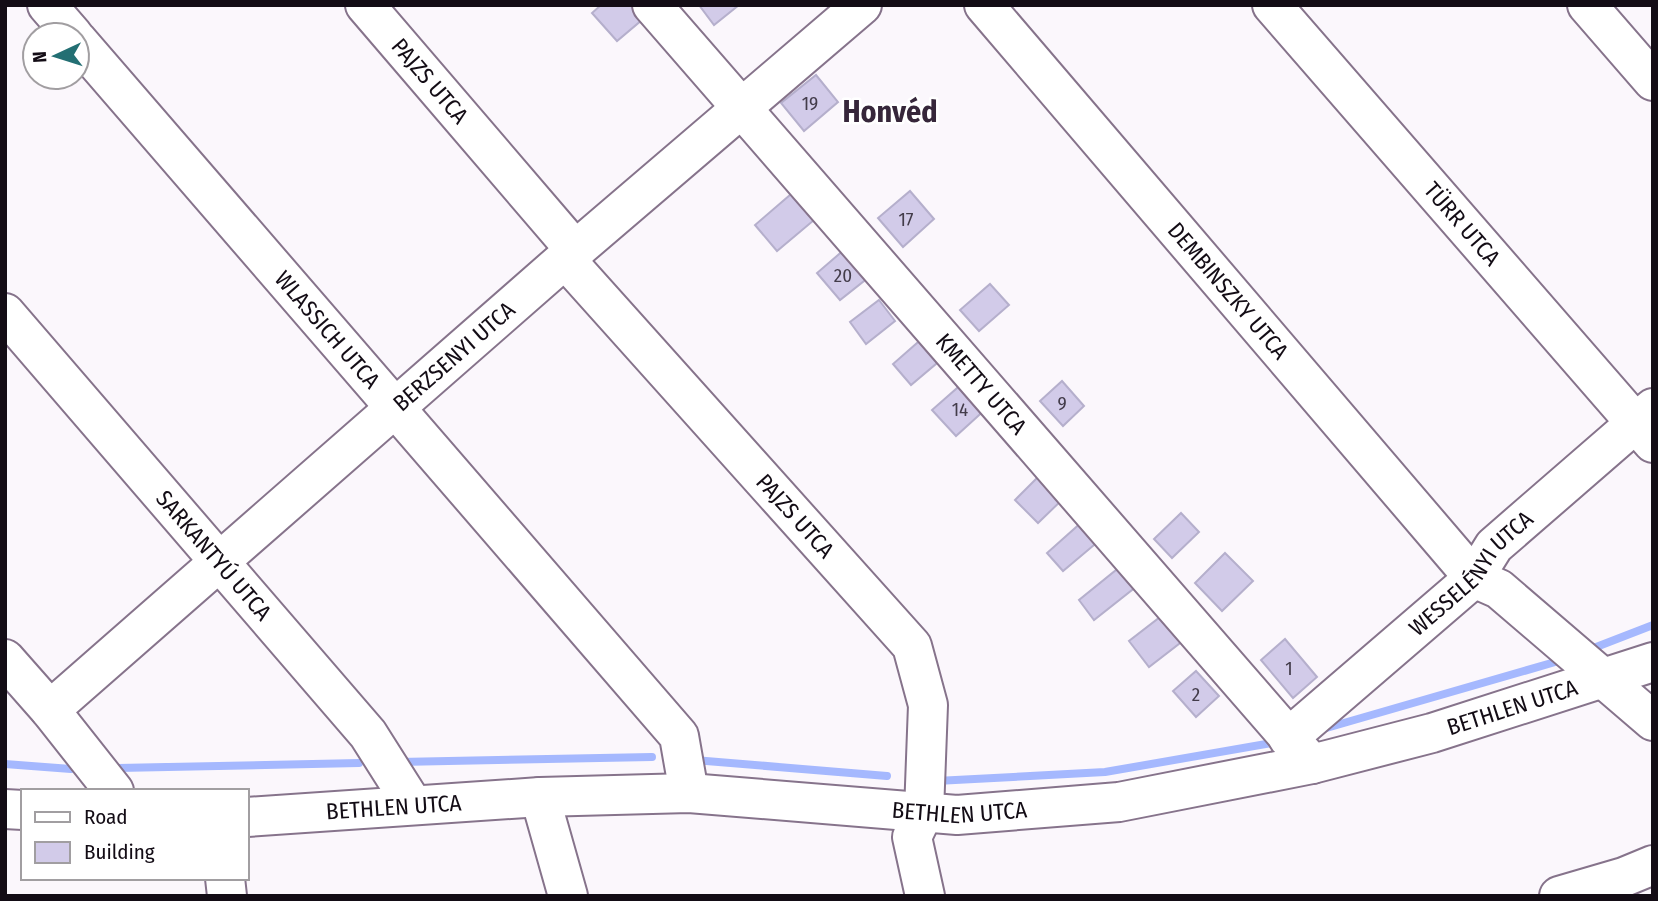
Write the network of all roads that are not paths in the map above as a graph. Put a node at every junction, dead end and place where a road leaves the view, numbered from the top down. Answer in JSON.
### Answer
{"nodes":[{"id":1,"x":47,"y":5,"type":"edge"},
{"id":2,"x":365,"y":5,"type":"edge"},
{"id":3,"x":652,"y":5,"type":"edge"},
{"id":4,"x":862,"y":5,"type":"edge"},
{"id":5,"x":984,"y":5,"type":"edge"},
{"id":6,"x":1272,"y":5,"type":"edge"},
{"id":7,"x":1587,"y":5,"type":"edge"},
{"id":8,"x":61,"y":21,"type":"edge"},
{"id":9,"x":91,"y":56,"type":"edge"},
{"id":10,"x":1653,"y":81,"type":"edge"},
{"id":11,"x":741,"y":109,"type":"junction"},
{"id":12,"x":570,"y":255,"type":"junction"},
{"id":13,"x":5,"y":313,"type":"edge"},
{"id":14,"x":395,"y":410,"type":"junction"},
{"id":15,"x":1647,"y":424,"type":"edge"},
{"id":16,"x":220,"y":563,"type":"junction"},
{"id":17,"x":1474,"y":578,"type":"junction"},
{"id":18,"x":5,"y":660,"type":"edge"},
{"id":19,"x":1653,"y":662,"type":"edge"},
{"id":20,"x":1601,"y":677,"type":"junction"},
{"id":21,"x":50,"y":710,"type":"junction"},
{"id":22,"x":1653,"y":721,"type":"edge"},
{"id":23,"x":1300,"y":751,"type":"junction"},
{"id":24,"x":112,"y":789,"type":"edge"},
{"id":25,"x":689,"y":793,"type":"junction"},
{"id":26,"x":540,"y":797,"type":"junction"},
{"id":27,"x":413,"y":805,"type":"junction"},
{"id":28,"x":924,"y":812,"type":"junction"},
{"id":29,"x":248,"y":817,"type":"edge"},
{"id":30,"x":1653,"y":865,"type":"edge"},
{"id":31,"x":568,"y":896,"type":"edge"},
{"id":32,"x":925,"y":896,"type":"edge"},
{"id":33,"x":1559,"y":896,"type":"edge"}],
"edges":[{"from":1,"to":8,"type":"street"},
{"from":2,"to":12,"type":"street","name":"PAJZS UTCA"},
{"from":3,"to":11,"type":"street","name":"KMETTY UTCA"},
{"from":4,"to":11,"type":"street","name":"BERZSENYI UTCA"},
{"from":5,"to":17,"type":"street","name":"DEMBINSZKY UTCA"},
{"from":6,"to":15,"type":"street","name":"TÜRR UTCA"},
{"from":7,"to":10,"type":"street"},
{"from":9,"to":14,"type":"street","name":"WLASSICH UTCA"},
{"from":11,"to":12,"type":"street","name":"BERZSENYI UTCA"},
{"from":11,"to":23,"type":"street","name":"KMETTY UTCA"},
{"from":12,"to":14,"type":"street","name":"BERZSENYI UTCA"},
{"from":12,"to":28,"type":"street","name":"PAJZS UTCA"},
{"from":13,"to":16,"type":"street","name":"SARKANTYÚ UTCA"},
{"from":14,"to":16,"type":"street","name":"BERZSENYI UTCA"},
{"from":14,"to":25,"type":"street","name":"WLASSICH UTCA"},
{"from":15,"to":17,"type":"street","name":"WESSELÉNYI UTCA"},
{"from":16,"to":21,"type":"street","name":"BERZSENYI UTCA"},
{"from":16,"to":27,"type":"street","name":"SARKANTYÚ UTCA"},
{"from":17,"to":20,"type":"street"},
{"from":17,"to":23,"type":"street","name":"WESSELÉNYI UTCA"},
{"from":18,"to":21,"type":"street"},
{"from":19,"to":20,"type":"street","name":"BETHLEN UTCA"},
{"from":20,"to":22,"type":"street"},
{"from":20,"to":23,"type":"street","name":"BETHLEN UTCA"},
{"from":21,"to":24,"type":"street"},
{"from":23,"to":28,"type":"street","name":"BETHLEN UTCA"},
{"from":25,"to":26,"type":"street","name":"BETHLEN UTCA"},
{"from":25,"to":28,"type":"street","name":"BETHLEN UTCA"},
{"from":26,"to":27,"type":"street","name":"BETHLEN UTCA"},
{"from":26,"to":31,"type":"street"},
{"from":27,"to":29,"type":"street","name":"BETHLEN UTCA"},
{"from":28,"to":32,"type":"street","name":"PAJZS UTCA"},
{"from":30,"to":33,"type":"street"}]}
